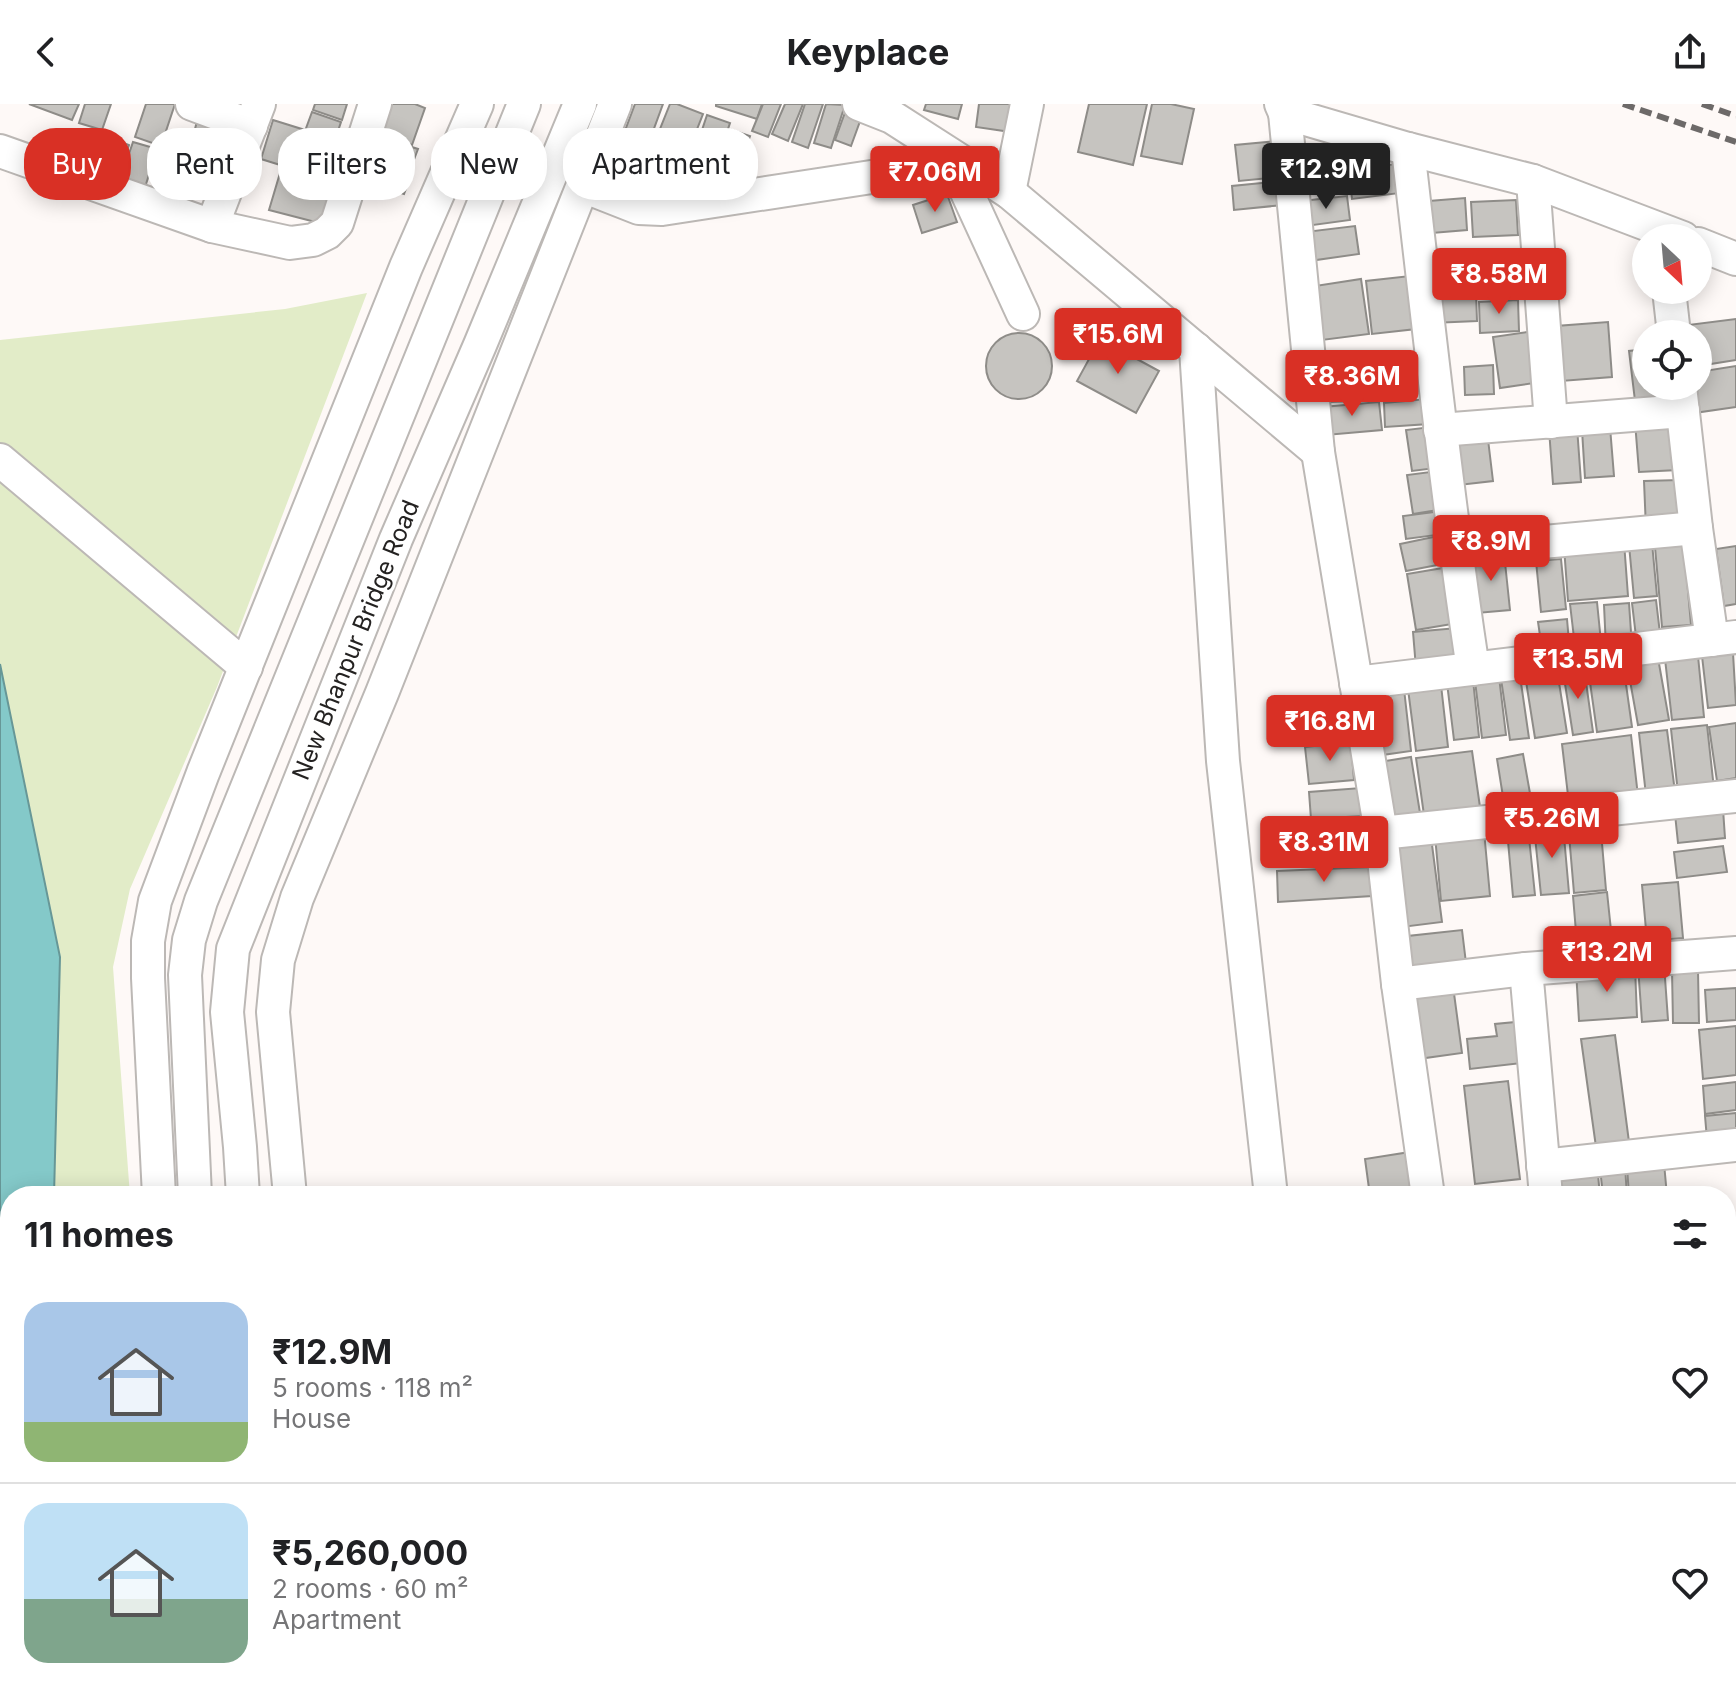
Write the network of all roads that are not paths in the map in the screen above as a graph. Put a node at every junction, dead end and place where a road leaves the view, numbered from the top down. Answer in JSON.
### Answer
{"nodes":[{"id":1,"x":192,"y":104,"type":"edge"},
{"id":2,"x":375,"y":104,"type":"edge"},
{"id":3,"x":477,"y":104,"type":"edge"},
{"id":4,"x":524,"y":104,"type":"edge"},
{"id":5,"x":580,"y":104,"type":"edge"},
{"id":6,"x":615,"y":104,"type":"edge"},
{"id":7,"x":859,"y":104,"type":"edge"},
{"id":8,"x":1027,"y":104,"type":"edge"},
{"id":9,"x":1283,"y":108,"type":"edge"},
{"id":10,"x":255,"y":115,"type":"edge"},
{"id":11,"x":606,"y":128,"type":"edge"},
{"id":12,"x":1408,"y":149,"type":"junction"},
{"id":13,"x":0,"y":151,"type":"edge"},
{"id":14,"x":958,"y":164,"type":"junction"},
{"id":15,"x":1533,"y":181,"type":"junction"},
{"id":16,"x":1009,"y":192,"type":"junction"},
{"id":17,"x":758,"y":194,"type":"edge"},
{"id":18,"x":577,"y":200,"type":"edge"},
{"id":19,"x":619,"y":200,"type":"edge"},
{"id":20,"x":721,"y":200,"type":"edge"},
{"id":21,"x":1641,"y":224,"type":"edge"},
{"id":22,"x":212,"y":226,"type":"junction"},
{"id":23,"x":1712,"y":250,"type":"edge"},
{"id":24,"x":1736,"y":259,"type":"edge"},
{"id":25,"x":1023,"y":314,"type":"dead end"},
{"id":26,"x":1196,"y":349,"type":"junction"},
{"id":27,"x":1676,"y":400,"type":"edge"},
{"id":28,"x":1682,"y":400,"type":"edge"},
{"id":29,"x":1551,"y":422,"type":"junction"},
{"id":30,"x":1440,"y":430,"type":"junction"},
{"id":31,"x":0,"y":437,"type":"edge"},
{"id":32,"x":1318,"y":452,"type":"junction"},
{"id":33,"x":6,"y":465,"type":"edge"},
{"id":34,"x":1696,"y":528,"type":"junction"},
{"id":35,"x":1455,"y":550,"type":"junction"},
{"id":36,"x":1724,"y":639,"type":"edge"},
{"id":37,"x":246,"y":667,"type":"junction"},
{"id":38,"x":1473,"y":669,"type":"junction"},
{"id":39,"x":1356,"y":683,"type":"junction"},
{"id":40,"x":1736,"y":796,"type":"edge"},
{"id":41,"x":1381,"y":833,"type":"junction"},
{"id":42,"x":1736,"y":953,"type":"edge"},
{"id":43,"x":1526,"y":969,"type":"junction"},
{"id":44,"x":1398,"y":984,"type":"junction"},
{"id":45,"x":1736,"y":1145,"type":"edge"},
{"id":46,"x":1545,"y":1181,"type":"edge"},
{"id":47,"x":158,"y":1186,"type":"edge"},
{"id":48,"x":195,"y":1186,"type":"edge"},
{"id":49,"x":242,"y":1186,"type":"edge"},
{"id":50,"x":289,"y":1186,"type":"edge"},
{"id":51,"x":1270,"y":1186,"type":"edge"},
{"id":52,"x":1427,"y":1186,"type":"edge"}],
"edges":[{"from":1,"to":10,"type":"street"},
{"from":2,"to":22,"type":"street"},
{"from":3,"to":37,"type":"street"},
{"from":4,"to":48,"type":"street","name":"New Bhanpur Bridge Road"},
{"from":5,"to":49,"type":"street","name":"New Bhanpur Bridge Road"},
{"from":6,"to":11,"type":"street"},
{"from":7,"to":14,"type":"street"},
{"from":8,"to":16,"type":"street"},
{"from":9,"to":12,"type":"street"},
{"from":9,"to":32,"type":"street"},
{"from":10,"to":22,"type":"street"},
{"from":12,"to":15,"type":"street"},
{"from":12,"to":30,"type":"street"},
{"from":13,"to":22,"type":"street"},
{"from":14,"to":16,"type":"street"},
{"from":14,"to":17,"type":"street"},
{"from":14,"to":25,"type":"street"},
{"from":15,"to":21,"type":"street"},
{"from":15,"to":29,"type":"street"},
{"from":16,"to":26,"type":"street"},
{"from":18,"to":50,"type":"street"},
{"from":19,"to":20,"type":"street"},
{"from":23,"to":24,"type":"street"},
{"from":26,"to":32,"type":"street"},
{"from":26,"to":51,"type":"street"},
{"from":27,"to":29,"type":"street"},
{"from":28,"to":34,"type":"street"},
{"from":29,"to":30,"type":"street"},
{"from":30,"to":35,"type":"street"},
{"from":31,"to":33,"type":"street"},
{"from":32,"to":39,"type":"street"},
{"from":33,"to":37,"type":"street"},
{"from":34,"to":35,"type":"street"},
{"from":34,"to":36,"type":"street"},
{"from":35,"to":38,"type":"street"},
{"from":36,"to":38,"type":"street"},
{"from":37,"to":47,"type":"street"},
{"from":38,"to":39,"type":"street"},
{"from":39,"to":41,"type":"street"},
{"from":40,"to":41,"type":"street"},
{"from":41,"to":44,"type":"street"},
{"from":42,"to":43,"type":"street"},
{"from":43,"to":44,"type":"street"},
{"from":43,"to":46,"type":"street"},
{"from":44,"to":52,"type":"street"},
{"from":45,"to":46,"type":"street"}]}
